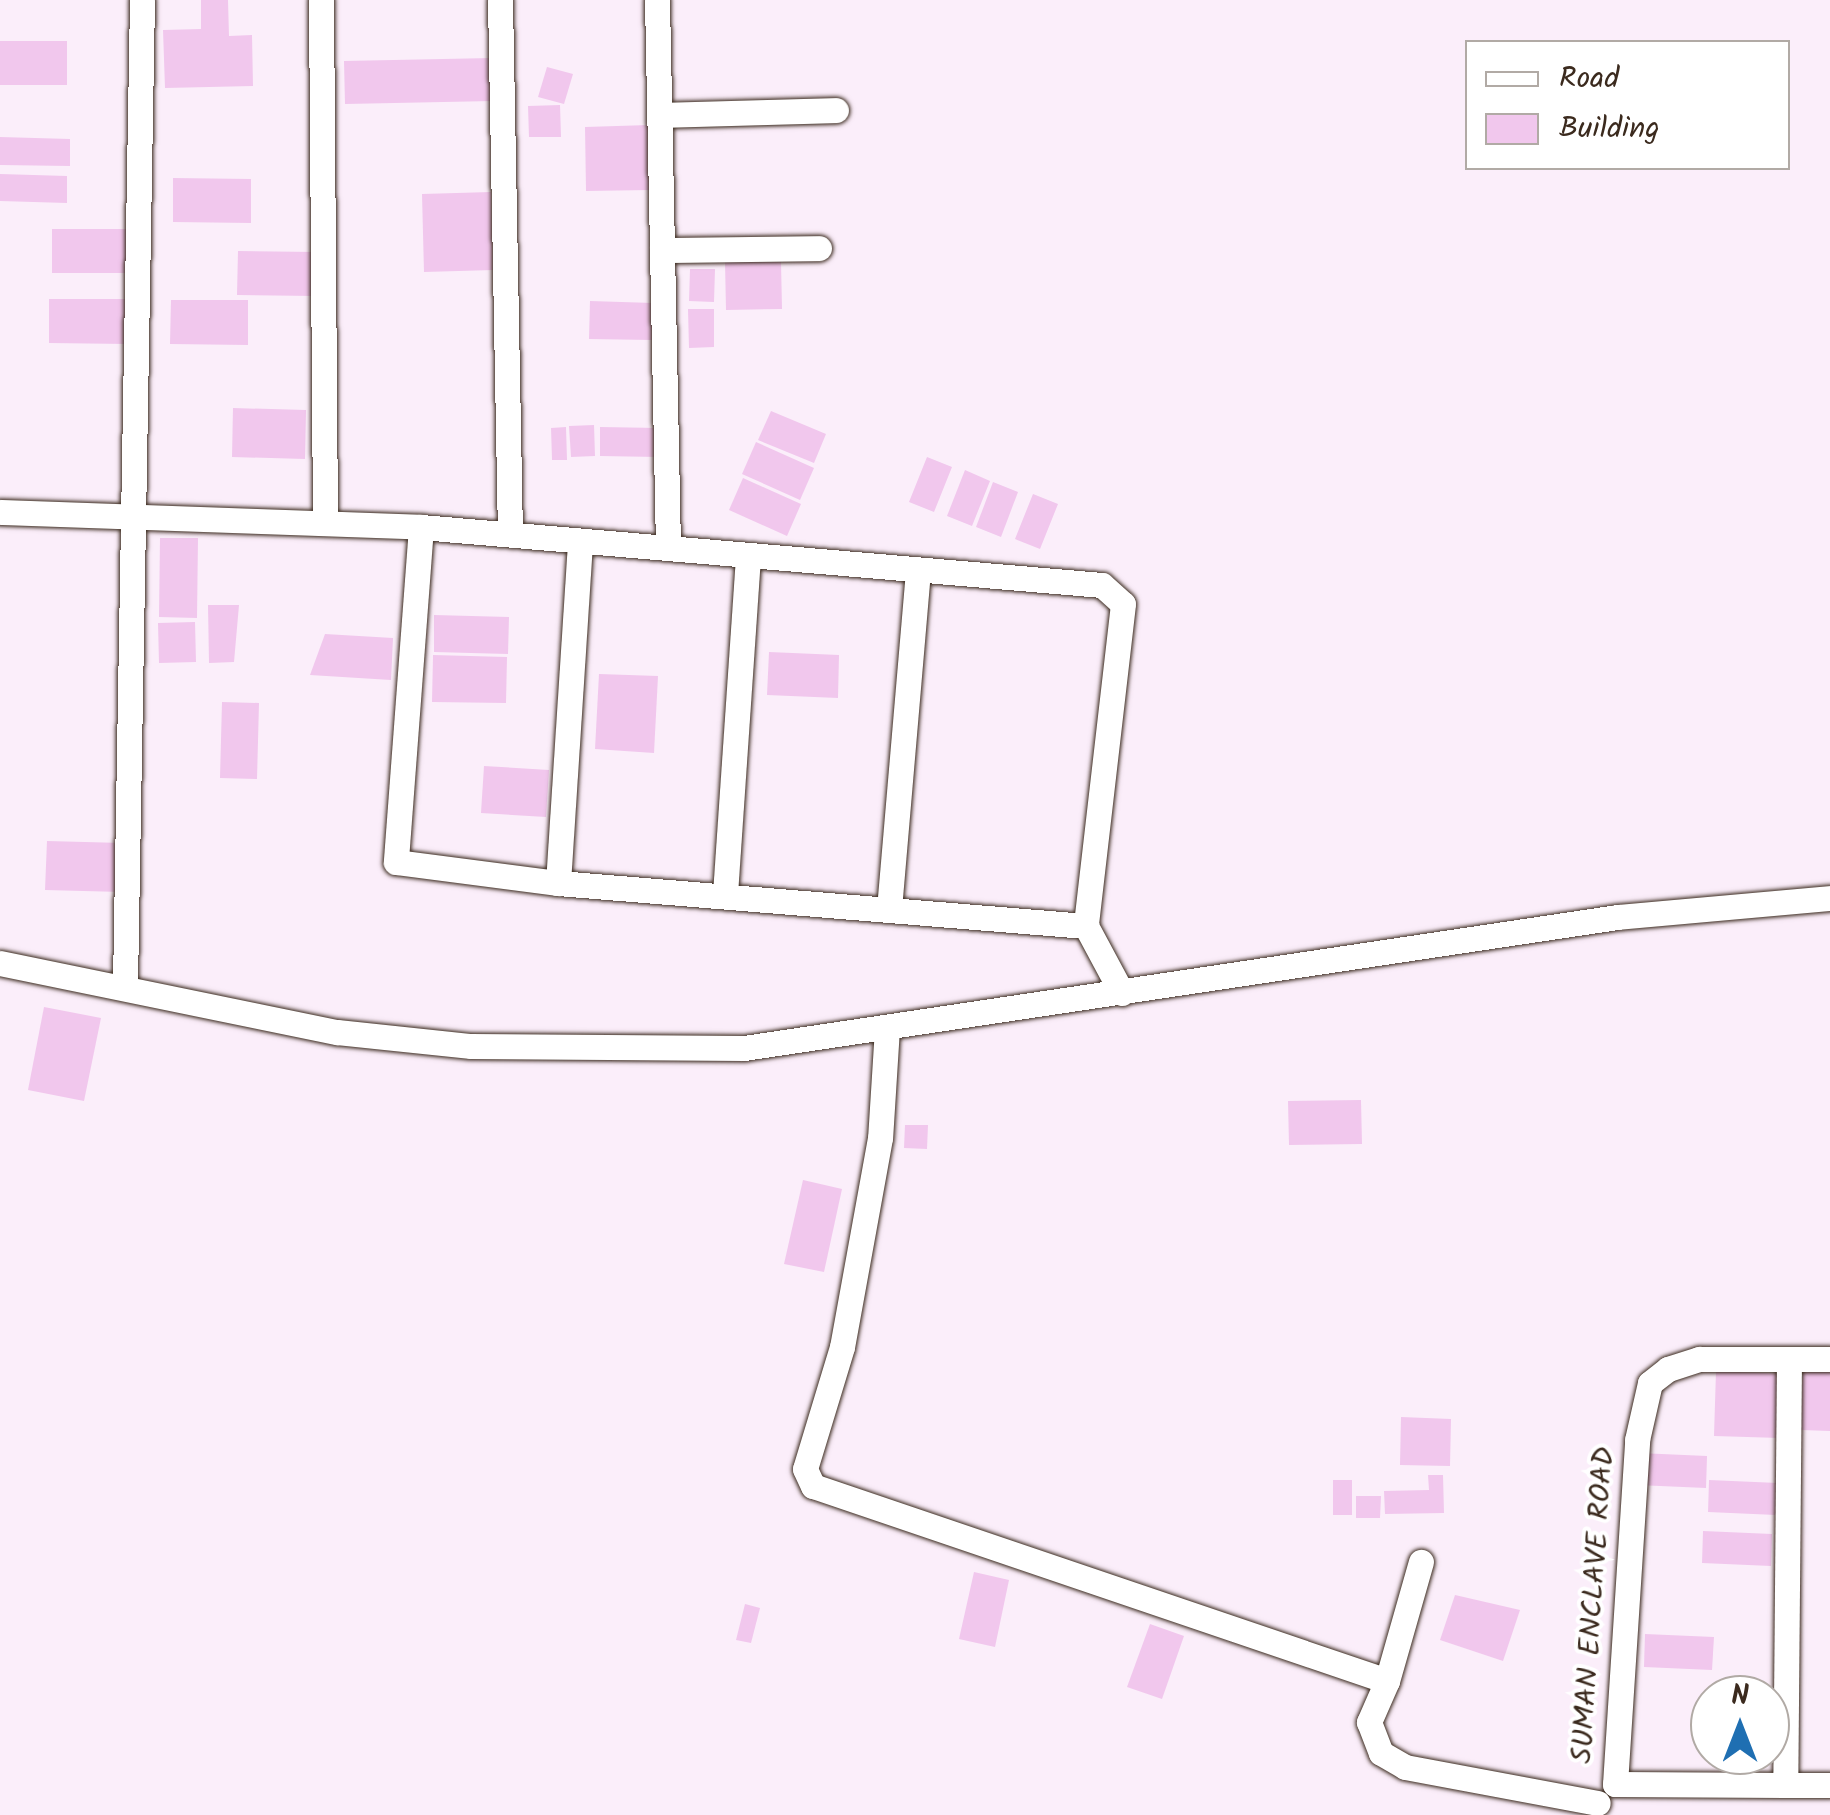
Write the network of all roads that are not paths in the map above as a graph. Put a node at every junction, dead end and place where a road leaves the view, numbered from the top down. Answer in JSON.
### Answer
{"nodes":[{"id":1,"x":142,"y":0,"type":"edge"},
{"id":2,"x":321,"y":0,"type":"edge"},
{"id":3,"x":500,"y":0,"type":"edge"},
{"id":4,"x":657,"y":0,"type":"edge"},
{"id":5,"x":836,"y":110,"type":"dead end"},
{"id":6,"x":662,"y":115,"type":"junction"},
{"id":7,"x":819,"y":248,"type":"dead end"},
{"id":8,"x":662,"y":250,"type":"junction"},
{"id":9,"x":0,"y":512,"type":"edge"},
{"id":10,"x":138,"y":514,"type":"junction"},
{"id":11,"x":324,"y":522,"type":"junction"},
{"id":12,"x":421,"y":527,"type":"junction"},
{"id":13,"x":510,"y":534,"type":"junction"},
{"id":14,"x":580,"y":543,"type":"junction"},
{"id":15,"x":668,"y":546,"type":"junction"},
{"id":16,"x":748,"y":558,"type":"junction"},
{"id":17,"x":918,"y":570,"type":"junction"},
{"id":18,"x":558,"y":883,"type":"junction"},
{"id":19,"x":725,"y":894,"type":"junction"},
{"id":20,"x":1830,"y":898,"type":"edge"},
{"id":21,"x":889,"y":909,"type":"junction"},
{"id":22,"x":1086,"y":926,"type":"junction"},
{"id":23,"x":0,"y":963,"type":"edge"},
{"id":24,"x":126,"y":984,"type":"junction"},
{"id":25,"x":1122,"y":993,"type":"junction"},
{"id":26,"x":887,"y":1028,"type":"junction"},
{"id":27,"x":1830,"y":1358,"type":"edge"},
{"id":28,"x":1789,"y":1359,"type":"junction"},
{"id":29,"x":1422,"y":1562,"type":"dead end"},
{"id":30,"x":1387,"y":1681,"type":"junction"},
{"id":31,"x":1784,"y":1785,"type":"junction"},
{"id":32,"x":1830,"y":1785,"type":"edge"},
{"id":33,"x":1604,"y":1801,"type":"edge"}],
"edges":[{"from":1,"to":10,"type":"street"},
{"from":2,"to":11,"type":"street"},
{"from":3,"to":13,"type":"street"},
{"from":4,"to":6,"type":"street"},
{"from":5,"to":6,"type":"street"},
{"from":6,"to":8,"type":"street"},
{"from":7,"to":8,"type":"street"},
{"from":8,"to":15,"type":"street"},
{"from":9,"to":10,"type":"street"},
{"from":10,"to":11,"type":"street"},
{"from":10,"to":24,"type":"street"},
{"from":11,"to":12,"type":"street"},
{"from":12,"to":13,"type":"street"},
{"from":12,"to":18,"type":"street"},
{"from":13,"to":14,"type":"street"},
{"from":14,"to":15,"type":"street"},
{"from":14,"to":18,"type":"street"},
{"from":15,"to":16,"type":"street"},
{"from":16,"to":17,"type":"street"},
{"from":16,"to":19,"type":"street"},
{"from":17,"to":21,"type":"street"},
{"from":17,"to":22,"type":"street"},
{"from":18,"to":19,"type":"street"},
{"from":19,"to":21,"type":"street"},
{"from":20,"to":25,"type":"street"},
{"from":21,"to":22,"type":"street"},
{"from":22,"to":25,"type":"street"},
{"from":23,"to":24,"type":"street"},
{"from":24,"to":26,"type":"street"},
{"from":25,"to":26,"type":"street"},
{"from":26,"to":30,"type":"street"},
{"from":27,"to":28,"type":"street"},
{"from":28,"to":31,"type":"street"},
{"from":28,"to":33,"type":"street","name":"SUMAN ENCLAVE ROAD"},
{"from":29,"to":30,"type":"street"},
{"from":30,"to":33,"type":"street"},
{"from":31,"to":32,"type":"street","name":"SUMAN ENCLAVE ROAD"},
{"from":31,"to":33,"type":"street","name":"SUMAN ENCLAVE ROAD"}]}
